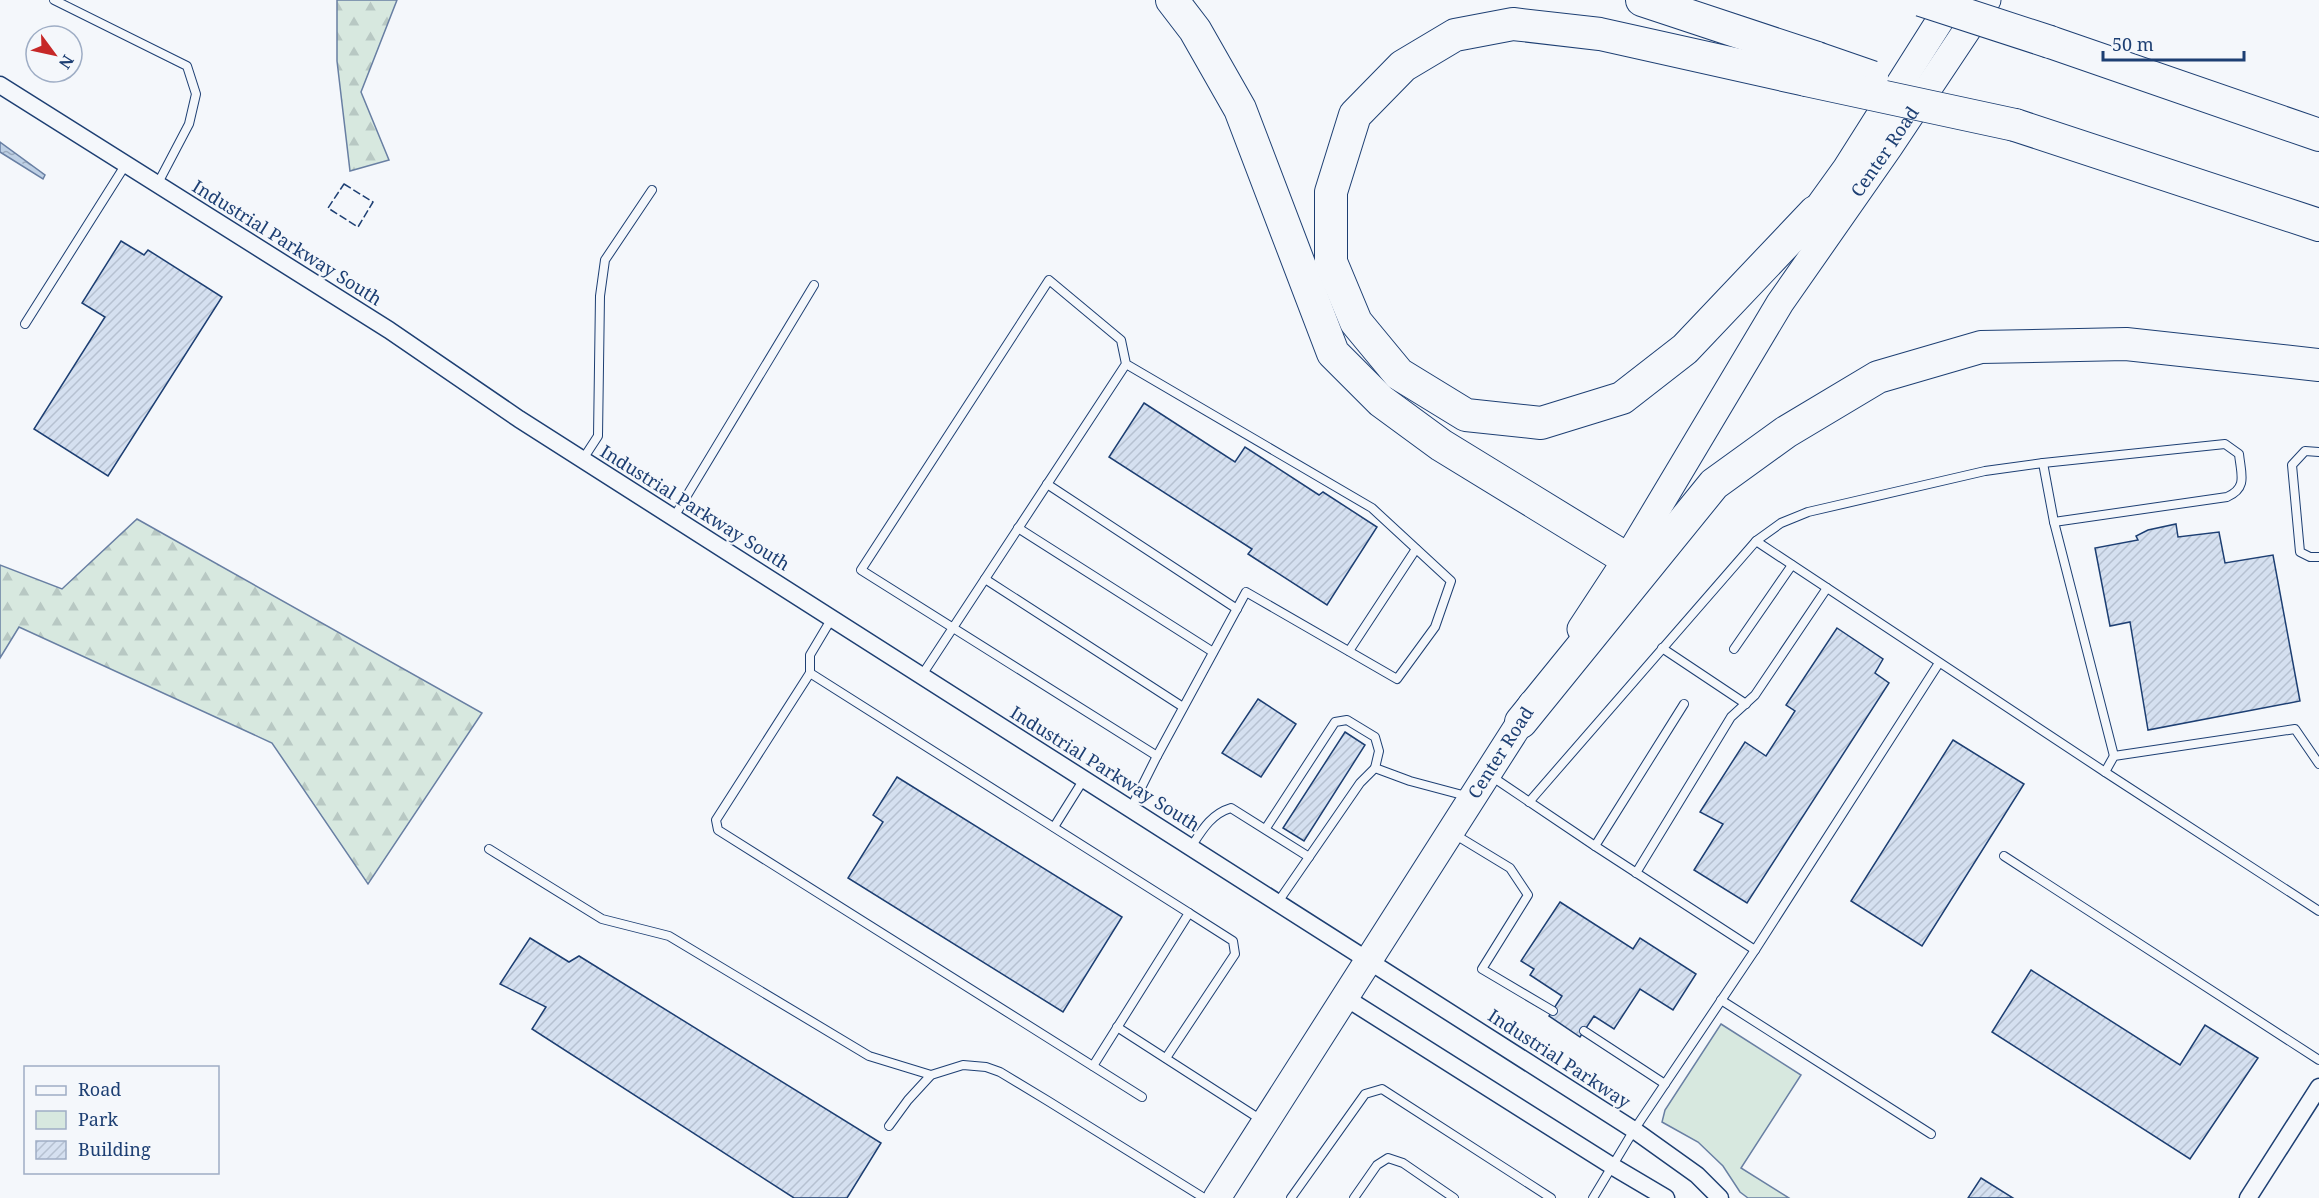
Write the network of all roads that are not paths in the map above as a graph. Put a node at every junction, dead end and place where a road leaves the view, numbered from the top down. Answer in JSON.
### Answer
{"nodes":[{"id":1,"x":54,"y":0,"type":"edge"},
{"id":2,"x":1172,"y":0,"type":"edge"},
{"id":3,"x":1642,"y":0,"type":"edge"},
{"id":4,"x":1921,"y":0,"type":"edge"},
{"id":5,"x":1953,"y":0,"type":"edge"},
{"id":6,"x":1987,"y":0,"type":"edge"},
{"id":7,"x":1812,"y":69,"type":"junction"},
{"id":8,"x":0,"y":85,"type":"edge"},
{"id":9,"x":2319,"y":135,"type":"edge"},
{"id":10,"x":126,"y":165,"type":"junction"},
{"id":11,"x":157,"y":185,"type":"junction"},
{"id":12,"x":652,"y":190,"type":"dead end"},
{"id":13,"x":1815,"y":212,"type":"junction"},
{"id":14,"x":2319,"y":225,"type":"edge"},
{"id":15,"x":814,"y":285,"type":"dead end"},
{"id":16,"x":1780,"y":303,"type":"junction"},
{"id":17,"x":25,"y":324,"type":"dead end"},
{"id":18,"x":1126,"y":364,"type":"junction"},
{"id":19,"x":2319,"y":365,"type":"edge"},
{"id":20,"x":2319,"y":452,"type":"edge"},
{"id":21,"x":583,"y":459,"type":"junction"},
{"id":22,"x":2043,"y":463,"type":"junction"},
{"id":23,"x":1047,"y":484,"type":"junction"},
{"id":24,"x":674,"y":517,"type":"junction"},
{"id":25,"x":2054,"y":522,"type":"junction"},
{"id":26,"x":1018,"y":528,"type":"junction"},
{"id":27,"x":1756,"y":541,"type":"junction"},
{"id":28,"x":1416,"y":549,"type":"junction"},
{"id":29,"x":2319,"y":557,"type":"edge"},
{"id":30,"x":1627,"y":559,"type":"junction"},
{"id":31,"x":1792,"y":565,"type":"junction"},
{"id":32,"x":985,"y":579,"type":"junction"},
{"id":33,"x":1827,"y":588,"type":"junction"},
{"id":34,"x":1237,"y":609,"type":"junction"},
{"id":35,"x":832,"y":618,"type":"junction"},
{"id":36,"x":952,"y":628,"type":"junction"},
{"id":37,"x":1662,"y":648,"type":"junction"},
{"id":38,"x":1734,"y":649,"type":"dead end"},
{"id":39,"x":1349,"y":651,"type":"junction"},
{"id":40,"x":1213,"y":652,"type":"junction"},
{"id":41,"x":1939,"y":663,"type":"junction"},
{"id":42,"x":810,"y":673,"type":"junction"},
{"id":43,"x":922,"y":675,"type":"junction"},
{"id":44,"x":1684,"y":704,"type":"dead end"},
{"id":45,"x":1746,"y":704,"type":"junction"},
{"id":46,"x":1183,"y":707,"type":"junction"},
{"id":47,"x":1521,"y":722,"type":"junction"},
{"id":48,"x":1157,"y":756,"type":"junction"},
{"id":49,"x":2114,"y":756,"type":"junction"},
{"id":50,"x":2319,"y":764,"type":"edge"},
{"id":51,"x":1375,"y":768,"type":"junction"},
{"id":52,"x":2105,"y":772,"type":"junction"},
{"id":53,"x":1488,"y":774,"type":"junction"},
{"id":54,"x":1084,"y":779,"type":"junction"},
{"id":55,"x":1473,"y":798,"type":"junction"},
{"id":56,"x":1529,"y":802,"type":"junction"},
{"id":57,"x":1131,"y":808,"type":"junction"},
{"id":58,"x":1054,"y":827,"type":"junction"},
{"id":59,"x":1266,"y":828,"type":"junction"},
{"id":60,"x":1451,"y":832,"type":"junction"},
{"id":61,"x":1595,"y":846,"type":"junction"},
{"id":62,"x":1191,"y":847,"type":"junction"},
{"id":63,"x":489,"y":849,"type":"dead end"},
{"id":64,"x":2004,"y":856,"type":"dead end"},
{"id":65,"x":1309,"y":857,"type":"junction"},
{"id":66,"x":1636,"y":873,"type":"junction"},
{"id":67,"x":1278,"y":902,"type":"junction"},
{"id":68,"x":2319,"y":911,"type":"edge"},
{"id":69,"x":1189,"y":913,"type":"junction"},
{"id":70,"x":1755,"y":950,"type":"junction"},
{"id":71,"x":1370,"y":961,"type":"junction"},
{"id":72,"x":1346,"y":998,"type":"junction"},
{"id":73,"x":1721,"y":1000,"type":"junction"},
{"id":74,"x":1552,"y":1011,"type":"dead end"},
{"id":75,"x":1117,"y":1027,"type":"junction"},
{"id":76,"x":1584,"y":1031,"type":"dead end"},
{"id":77,"x":1166,"y":1058,"type":"junction"},
{"id":78,"x":2319,"y":1060,"type":"edge"},
{"id":79,"x":1093,"y":1066,"type":"junction"},
{"id":80,"x":931,"y":1075,"type":"junction"},
{"id":81,"x":1665,"y":1084,"type":"junction"},
{"id":82,"x":2319,"y":1087,"type":"edge"},
{"id":83,"x":1142,"y":1097,"type":"dead end"},
{"id":84,"x":1266,"y":1122,"type":"junction"},
{"id":85,"x":889,"y":1126,"type":"dead end"},
{"id":86,"x":1634,"y":1130,"type":"junction"},
{"id":87,"x":1931,"y":1134,"type":"dead end"},
{"id":88,"x":1612,"y":1166,"type":"junction"},
{"id":89,"x":1204,"y":1198,"type":"edge"},
{"id":90,"x":1217,"y":1198,"type":"edge"},
{"id":91,"x":1291,"y":1198,"type":"edge"},
{"id":92,"x":1354,"y":1198,"type":"edge"},
{"id":93,"x":1454,"y":1198,"type":"edge"},
{"id":94,"x":1551,"y":1198,"type":"edge"},
{"id":95,"x":1593,"y":1198,"type":"edge"},
{"id":96,"x":1666,"y":1198,"type":"edge"},
{"id":97,"x":1720,"y":1198,"type":"edge"},
{"id":98,"x":2248,"y":1198,"type":"edge"}],
"edges":[{"from":1,"to":11,"type":"lane"},
{"from":2,"to":30,"type":"highway"},
{"from":3,"to":7,"type":"highway"},
{"from":4,"to":9,"type":"highway","bridge":true},
{"from":5,"to":13,"type":"main road","name":"Center Road"},
{"from":6,"to":16,"type":"main road","name":"Center Road"},
{"from":7,"to":13,"type":"highway"},
{"from":7,"to":14,"type":"highway","bridge":true},
{"from":8,"to":10,"type":"street","name":"Industrial Parkway South"},
{"from":10,"to":11,"type":"street","name":"Industrial Parkway South"},
{"from":10,"to":17,"type":"lane"},
{"from":11,"to":21,"type":"street","name":"Industrial Parkway South"},
{"from":12,"to":21,"type":"lane"},
{"from":13,"to":16,"type":"main road","name":"Center Road"},
{"from":15,"to":24,"type":"lane"},
{"from":16,"to":30,"type":"main road","name":"Center Road"},
{"from":18,"to":23,"type":"lane"},
{"from":18,"to":28,"type":"lane"},
{"from":18,"to":36,"type":"lane"},
{"from":19,"to":47,"type":"highway"},
{"from":20,"to":29,"type":"lane"},
{"from":21,"to":24,"type":"street","name":"Industrial Parkway South"},
{"from":22,"to":25,"type":"lane"},
{"from":22,"to":25,"type":"lane"},
{"from":22,"to":27,"type":"lane"},
{"from":23,"to":26,"type":"lane"},
{"from":23,"to":34,"type":"lane"},
{"from":24,"to":35,"type":"street","name":"Industrial Parkway South"},
{"from":25,"to":49,"type":"lane"},
{"from":26,"to":32,"type":"lane"},
{"from":26,"to":40,"type":"lane"},
{"from":27,"to":31,"type":"lane"},
{"from":27,"to":37,"type":"lane"},
{"from":28,"to":39,"type":"lane"},
{"from":28,"to":39,"type":"lane"},
{"from":30,"to":47,"type":"main road","name":"Center Road"},
{"from":31,"to":33,"type":"lane"},
{"from":31,"to":38,"type":"lane"},
{"from":32,"to":36,"type":"lane"},
{"from":32,"to":46,"type":"lane"},
{"from":33,"to":41,"type":"lane"},
{"from":33,"to":45,"type":"lane"},
{"from":34,"to":39,"type":"lane"},
{"from":34,"to":40,"type":"lane"},
{"from":35,"to":42,"type":"lane"},
{"from":35,"to":43,"type":"street","name":"Industrial Parkway South"},
{"from":36,"to":43,"type":"lane"},
{"from":36,"to":48,"type":"lane"},
{"from":37,"to":45,"type":"lane"},
{"from":37,"to":56,"type":"lane"},
{"from":40,"to":46,"type":"lane"},
{"from":41,"to":52,"type":"lane"},
{"from":41,"to":70,"type":"lane"},
{"from":42,"to":58,"type":"lane"},
{"from":42,"to":79,"type":"lane"},
{"from":43,"to":54,"type":"street","name":"Industrial Parkway South"},
{"from":44,"to":61,"type":"lane"},
{"from":45,"to":66,"type":"lane"},
{"from":46,"to":48,"type":"lane"},
{"from":47,"to":53,"type":"main road","name":"Center Road"},
{"from":48,"to":57,"type":"lane"},
{"from":49,"to":50,"type":"lane"},
{"from":49,"to":52,"type":"lane"},
{"from":51,"to":55,"type":"lane"},
{"from":51,"to":59,"type":"lane"},
{"from":51,"to":65,"type":"lane"},
{"from":52,"to":68,"type":"lane"},
{"from":53,"to":55,"type":"main road","name":"Center Road"},
{"from":53,"to":56,"type":"lane"},
{"from":54,"to":57,"type":"street","name":"Industrial Parkway South"},
{"from":54,"to":58,"type":"lane"},
{"from":55,"to":60,"type":"main road","name":"Center Road"},
{"from":56,"to":61,"type":"lane"},
{"from":57,"to":62,"type":"street","name":"Industrial Parkway South"},
{"from":58,"to":69,"type":"lane"},
{"from":59,"to":62,"type":"lane"},
{"from":59,"to":65,"type":"lane"},
{"from":60,"to":71,"type":"main road","name":"Center Road"},
{"from":60,"to":74,"type":"lane"},
{"from":61,"to":66,"type":"lane"},
{"from":62,"to":67,"type":"street","name":"Industrial Parkway South"},
{"from":63,"to":80,"type":"lane"},
{"from":64,"to":78,"type":"lane"},
{"from":65,"to":67,"type":"lane"},
{"from":66,"to":70,"type":"lane"},
{"from":67,"to":71,"type":"street","name":"Industrial Parkway South"},
{"from":69,"to":75,"type":"lane"},
{"from":69,"to":77,"type":"lane"},
{"from":70,"to":73,"type":"lane"},
{"from":71,"to":72,"type":"main road","name":"Center Road"},
{"from":71,"to":86,"type":"street","name":"Industrial Parkway"},
{"from":72,"to":84,"type":"main road","name":"Center Road"},
{"from":72,"to":88,"type":"street"},
{"from":73,"to":81,"type":"lane"},
{"from":73,"to":87,"type":"lane"},
{"from":75,"to":77,"type":"lane"},
{"from":75,"to":79,"type":"lane"},
{"from":76,"to":81,"type":"lane"},
{"from":77,"to":84,"type":"lane"},
{"from":79,"to":83,"type":"lane"},
{"from":80,"to":85,"type":"lane"},
{"from":80,"to":89,"type":"lane"},
{"from":81,"to":86,"type":"lane"},
{"from":82,"to":98,"type":"street"},
{"from":84,"to":90,"type":"main road","name":"Center Road"},
{"from":86,"to":88,"type":"lane"},
{"from":86,"to":97,"type":"street","name":"Industrial Parkway"},
{"from":88,"to":95,"type":"lane"},
{"from":88,"to":96,"type":"street"},
{"from":91,"to":94,"type":"lane"},
{"from":92,"to":93,"type":"lane"}]}
